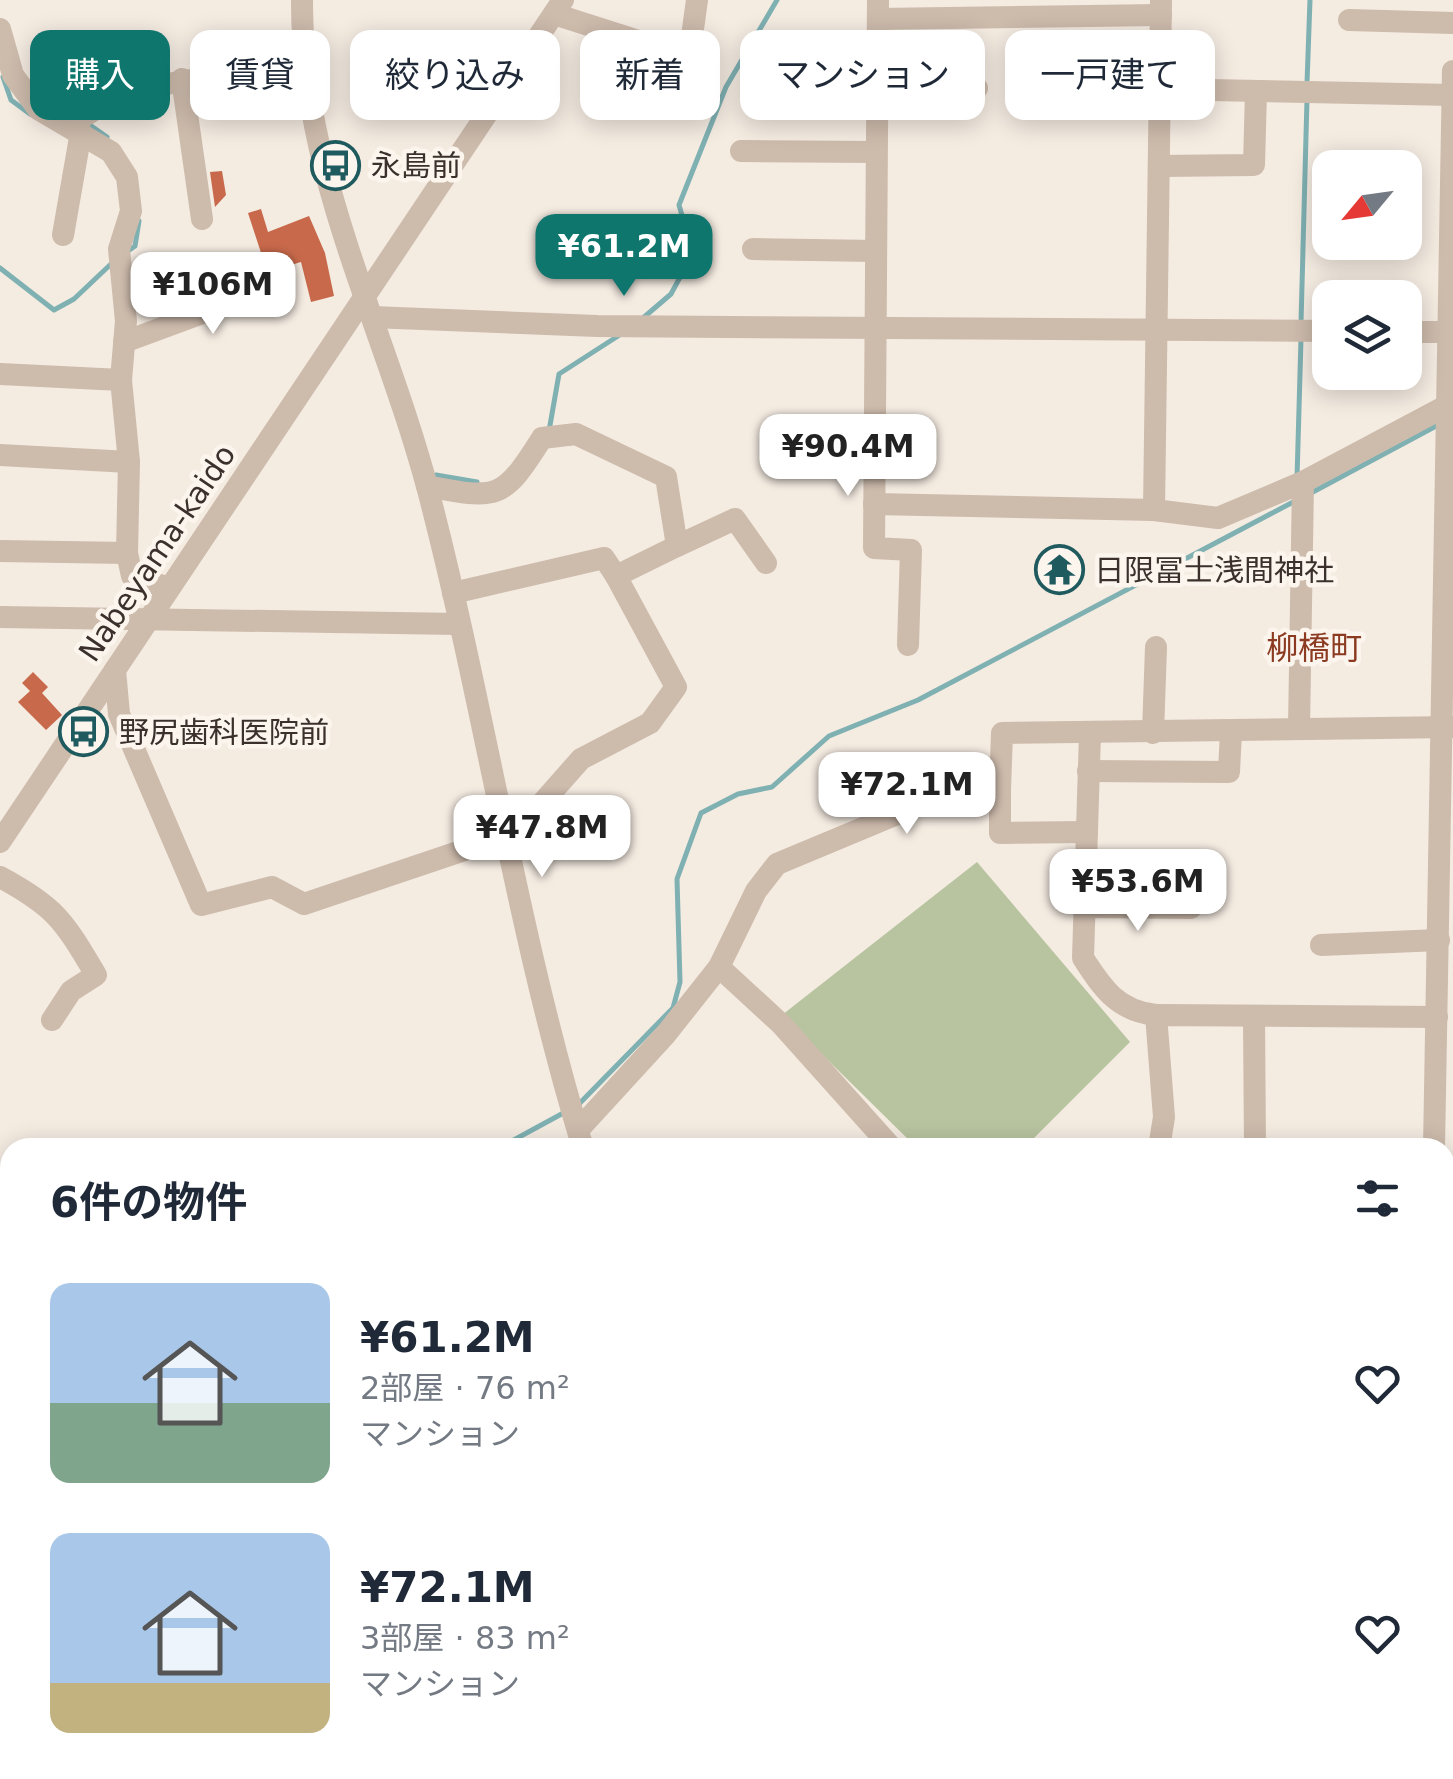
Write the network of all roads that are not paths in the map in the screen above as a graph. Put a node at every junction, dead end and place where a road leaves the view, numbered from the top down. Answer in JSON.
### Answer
{"nodes":[{"id":1,"x":302,"y":0,"type":"edge"},
{"id":2,"x":697,"y":0,"type":"edge"},
{"id":3,"x":559,"y":7,"type":"edge"},
{"id":4,"x":1161,"y":8,"type":"edge"},
{"id":5,"x":878,"y":10,"type":"edge"},
{"id":6,"x":1349,"y":20,"type":"dead end"},
{"id":7,"x":1453,"y":22,"type":"edge"},
{"id":8,"x":0,"y":29,"type":"edge"},
{"id":9,"x":303,"y":30,"type":"edge"},
{"id":10,"x":1453,"y":71,"type":"edge"},
{"id":11,"x":190,"y":78,"type":"edge"},
{"id":12,"x":182,"y":79,"type":"junction"},
{"id":13,"x":1215,"y":90,"type":"edge"},
{"id":14,"x":1256,"y":91,"type":"junction"},
{"id":15,"x":1452,"y":95,"type":"edge"},
{"id":16,"x":314,"y":120,"type":"edge"},
{"id":17,"x":877,"y":120,"type":"edge"},
{"id":18,"x":1160,"y":120,"type":"edge"},
{"id":19,"x":75,"y":129,"type":"junction"},
{"id":20,"x":742,"y":151,"type":"dead end"},
{"id":21,"x":876,"y":152,"type":"junction"},
{"id":22,"x":1159,"y":166,"type":"junction"},
{"id":23,"x":202,"y":219,"type":"dead end"},
{"id":24,"x":62,"y":235,"type":"dead end"},
{"id":25,"x":752,"y":250,"type":"dead end"},
{"id":26,"x":876,"y":251,"type":"junction"},
{"id":27,"x":284,"y":283,"type":"dead end"},
{"id":28,"x":368,"y":306,"type":"junction"},
{"id":29,"x":875,"y":329,"type":"junction"},
{"id":30,"x":1156,"y":330,"type":"junction"},
{"id":31,"x":1312,"y":331,"type":"edge"},
{"id":32,"x":1422,"y":332,"type":"edge"},
{"id":33,"x":1451,"y":332,"type":"edge"},
{"id":34,"x":124,"y":342,"type":"junction"},
{"id":35,"x":0,"y":374,"type":"edge"},
{"id":36,"x":122,"y":380,"type":"junction"},
{"id":37,"x":1448,"y":414,"type":"junction"},
{"id":38,"x":0,"y":455,"type":"edge"},
{"id":39,"x":130,"y":462,"type":"junction"},
{"id":40,"x":1302,"y":482,"type":"junction"},
{"id":41,"x":427,"y":486,"type":"junction"},
{"id":42,"x":874,"y":504,"type":"junction"},
{"id":43,"x":1154,"y":510,"type":"junction"},
{"id":44,"x":677,"y":546,"type":"junction"},
{"id":45,"x":0,"y":551,"type":"edge"},
{"id":46,"x":126,"y":552,"type":"junction"},
{"id":47,"x":766,"y":564,"type":"dead end"},
{"id":48,"x":616,"y":576,"type":"junction"},
{"id":49,"x":169,"y":588,"type":"junction"},
{"id":50,"x":453,"y":593,"type":"junction"},
{"id":51,"x":0,"y":617,"type":"edge"},
{"id":52,"x":149,"y":619,"type":"junction"},
{"id":53,"x":459,"y":624,"type":"junction"},
{"id":54,"x":908,"y":645,"type":"dead end"},
{"id":55,"x":1156,"y":647,"type":"dead end"},
{"id":56,"x":115,"y":670,"type":"junction"},
{"id":57,"x":1448,"y":728,"type":"edge"},
{"id":58,"x":1299,"y":729,"type":"junction"},
{"id":59,"x":1231,"y":731,"type":"junction"},
{"id":60,"x":1152,"y":733,"type":"junction"},
{"id":61,"x":1090,"y":734,"type":"junction"},
{"id":62,"x":1088,"y":770,"type":"junction"},
{"id":63,"x":1000,"y":789,"type":"junction"},
{"id":64,"x":1086,"y":832,"type":"junction"},
{"id":65,"x":0,"y":842,"type":"edge"},
{"id":66,"x":506,"y":844,"type":"junction"},
{"id":67,"x":0,"y":876,"type":"edge"},
{"id":68,"x":1084,"y":907,"type":"junction"},
{"id":69,"x":1191,"y":908,"type":"dead end"},
{"id":70,"x":1439,"y":940,"type":"junction"},
{"id":71,"x":1320,"y":944,"type":"dead end"},
{"id":72,"x":719,"y":967,"type":"junction"},
{"id":73,"x":1442,"y":1012,"type":"edge"},
{"id":74,"x":1156,"y":1016,"type":"junction"},
{"id":75,"x":52,"y":1020,"type":"dead end"},
{"id":76,"x":1254,"y":1020,"type":"junction"},
{"id":77,"x":581,"y":1138,"type":"edge"},
{"id":78,"x":582,"y":1138,"type":"edge"},
{"id":79,"x":879,"y":1138,"type":"edge"},
{"id":80,"x":1161,"y":1138,"type":"edge"},
{"id":81,"x":1255,"y":1138,"type":"edge"},
{"id":82,"x":1435,"y":1138,"type":"edge"}],
"edges":[{"from":1,"to":9,"type":"street"},
{"from":2,"to":3,"type":"street"},
{"from":3,"to":28,"type":"street","name":"Nabeyama-kaido"},
{"from":4,"to":5,"type":"street"},
{"from":6,"to":7,"type":"street"},
{"from":8,"to":19,"type":"street"},
{"from":10,"to":15,"type":"street"},
{"from":11,"to":12,"type":"street"},
{"from":12,"to":19,"type":"street"},
{"from":12,"to":23,"type":"street"},
{"from":13,"to":14,"type":"street"},
{"from":14,"to":15,"type":"street"},
{"from":14,"to":22,"type":"street"},
{"from":15,"to":33,"type":"street"},
{"from":16,"to":28,"type":"street"},
{"from":17,"to":21,"type":"street"},
{"from":18,"to":22,"type":"street"},
{"from":19,"to":24,"type":"street"},
{"from":19,"to":34,"type":"street"},
{"from":20,"to":21,"type":"street"},
{"from":21,"to":26,"type":"street"},
{"from":22,"to":30,"type":"street"},
{"from":25,"to":26,"type":"street"},
{"from":26,"to":29,"type":"street"},
{"from":27,"to":34,"type":"street"},
{"from":28,"to":29,"type":"street"},
{"from":28,"to":41,"type":"street"},
{"from":28,"to":49,"type":"street","name":"Nabeyama-kaido"},
{"from":29,"to":30,"type":"street"},
{"from":29,"to":42,"type":"street"},
{"from":30,"to":31,"type":"street"},
{"from":30,"to":43,"type":"street"},
{"from":32,"to":33,"type":"street"},
{"from":33,"to":37,"type":"street"},
{"from":34,"to":36,"type":"street"},
{"from":35,"to":36,"type":"street"},
{"from":36,"to":39,"type":"street"},
{"from":37,"to":40,"type":"street"},
{"from":37,"to":57,"type":"street"},
{"from":38,"to":39,"type":"street"},
{"from":39,"to":46,"type":"street"},
{"from":40,"to":43,"type":"street"},
{"from":40,"to":58,"type":"street"},
{"from":41,"to":44,"type":"street"},
{"from":41,"to":50,"type":"street"},
{"from":42,"to":43,"type":"street"},
{"from":42,"to":54,"type":"street"},
{"from":44,"to":47,"type":"street"},
{"from":44,"to":48,"type":"street"},
{"from":45,"to":46,"type":"street"},
{"from":46,"to":49,"type":"street"},
{"from":48,"to":50,"type":"street"},
{"from":48,"to":66,"type":"street"},
{"from":49,"to":52,"type":"street","name":"Nabeyama-kaido"},
{"from":50,"to":53,"type":"street"},
{"from":51,"to":52,"type":"street"},
{"from":52,"to":53,"type":"street"},
{"from":52,"to":56,"type":"street","name":"Nabeyama-kaido"},
{"from":53,"to":66,"type":"street"},
{"from":55,"to":60,"type":"street"},
{"from":56,"to":65,"type":"street","name":"Nabeyama-kaido"},
{"from":56,"to":66,"type":"street"},
{"from":57,"to":58,"type":"street"},
{"from":57,"to":70,"type":"street"},
{"from":58,"to":59,"type":"street"},
{"from":59,"to":60,"type":"street"},
{"from":59,"to":62,"type":"street"},
{"from":60,"to":61,"type":"street"},
{"from":61,"to":62,"type":"street"},
{"from":61,"to":63,"type":"street"},
{"from":62,"to":64,"type":"street"},
{"from":63,"to":64,"type":"street"},
{"from":63,"to":72,"type":"street"},
{"from":64,"to":68,"type":"street"},
{"from":66,"to":77,"type":"street"},
{"from":67,"to":75,"type":"street"},
{"from":68,"to":69,"type":"street"},
{"from":68,"to":74,"type":"street"},
{"from":70,"to":71,"type":"street"},
{"from":70,"to":73,"type":"street"},
{"from":72,"to":78,"type":"street"},
{"from":72,"to":79,"type":"street"},
{"from":73,"to":76,"type":"street"},
{"from":73,"to":82,"type":"street"},
{"from":74,"to":76,"type":"street"},
{"from":74,"to":80,"type":"street"},
{"from":76,"to":81,"type":"street"}]}
